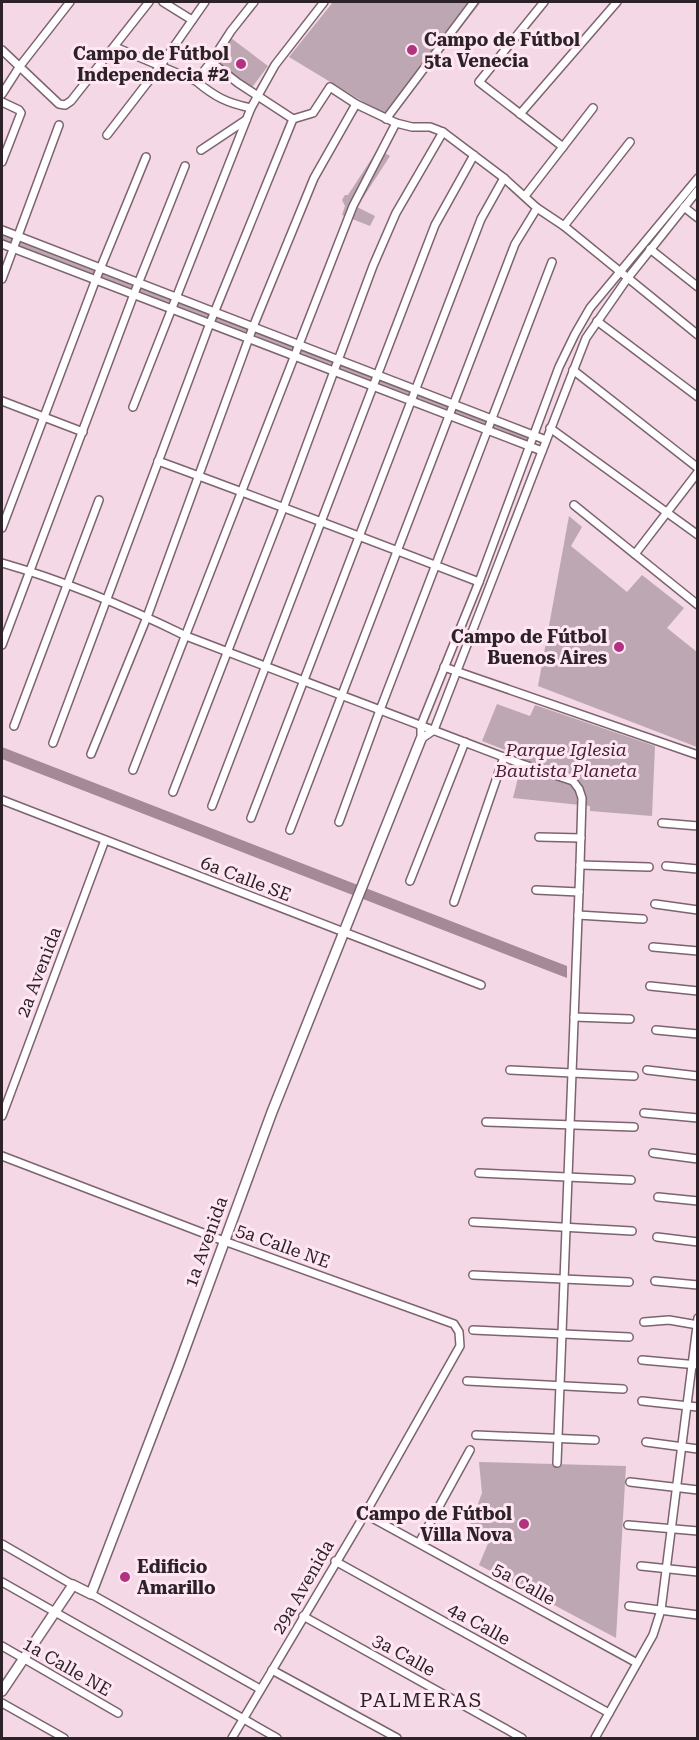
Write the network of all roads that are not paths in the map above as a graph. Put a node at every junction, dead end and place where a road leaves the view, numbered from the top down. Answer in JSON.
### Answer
{"nodes":[{"id":1,"x":70,"y":2,"type":"edge"},
{"id":2,"x":149,"y":2,"type":"edge"},
{"id":3,"x":163,"y":2,"type":"edge"},
{"id":4,"x":205,"y":2,"type":"edge"},
{"id":5,"x":255,"y":2,"type":"edge"},
{"id":6,"x":324,"y":2,"type":"edge"},
{"id":7,"x":474,"y":2,"type":"edge"},
{"id":8,"x":544,"y":2,"type":"edge"},
{"id":9,"x":617,"y":2,"type":"edge"},
{"id":10,"x":192,"y":20,"type":"junction"},
{"id":11,"x":115,"y":47,"type":"junction"},
{"id":12,"x":2,"y":50,"type":"edge"},
{"id":13,"x":211,"y":62,"type":"junction"},
{"id":14,"x":161,"y":65,"type":"junction"},
{"id":15,"x":20,"y":66,"type":"junction"},
{"id":16,"x":196,"y":81,"type":"junction"},
{"id":17,"x":2,"y":93,"type":"edge"},
{"id":18,"x":258,"y":95,"type":"junction"},
{"id":19,"x":2,"y":102,"type":"edge"},
{"id":20,"x":356,"y":104,"type":"junction"},
{"id":21,"x":251,"y":108,"type":"junction"},
{"id":22,"x":593,"y":108,"type":"dead end"},
{"id":23,"x":520,"y":114,"type":"junction"},
{"id":24,"x":293,"y":119,"type":"junction"},
{"id":25,"x":386,"y":119,"type":"junction"},
{"id":26,"x":246,"y":120,"type":"junction"},
{"id":27,"x":396,"y":123,"type":"junction"},
{"id":28,"x":59,"y":125,"type":"dead end"},
{"id":29,"x":443,"y":132,"type":"junction"},
{"id":30,"x":107,"y":135,"type":"dead end"},
{"id":31,"x":630,"y":142,"type":"dead end"},
{"id":32,"x":563,"y":147,"type":"junction"},
{"id":33,"x":201,"y":150,"type":"dead end"},
{"id":34,"x":474,"y":155,"type":"junction"},
{"id":35,"x":146,"y":157,"type":"dead end"},
{"id":36,"x":2,"y":162,"type":"edge"},
{"id":37,"x":185,"y":166,"type":"dead end"},
{"id":38,"x":504,"y":178,"type":"junction"},
{"id":39,"x":698,"y":178,"type":"edge"},
{"id":40,"x":698,"y":190,"type":"edge"},
{"id":41,"x":525,"y":196,"type":"junction"},
{"id":42,"x":684,"y":207,"type":"junction"},
{"id":43,"x":537,"y":208,"type":"junction"},
{"id":44,"x":698,"y":218,"type":"edge"},
{"id":45,"x":564,"y":226,"type":"junction"},
{"id":46,"x":2,"y":230,"type":"edge"},
{"id":47,"x":16,"y":236,"type":"junction"},
{"id":48,"x":2,"y":244,"type":"edge"},
{"id":49,"x":13,"y":248,"type":"junction"},
{"id":50,"x":650,"y":249,"type":"junction"},
{"id":51,"x":552,"y":262,"type":"dead end"},
{"id":52,"x":102,"y":268,"type":"junction"},
{"id":53,"x":620,"y":272,"type":"junction"},
{"id":54,"x":2,"y":279,"type":"edge"},
{"id":55,"x":96,"y":279,"type":"junction"},
{"id":56,"x":627,"y":279,"type":"junction"},
{"id":57,"x":139,"y":283,"type":"junction"},
{"id":58,"x":698,"y":287,"type":"edge"},
{"id":59,"x":134,"y":294,"type":"junction"},
{"id":60,"x":177,"y":298,"type":"junction"},
{"id":61,"x":173,"y":309,"type":"junction"},
{"id":62,"x":214,"y":312,"type":"junction"},
{"id":63,"x":597,"y":321,"type":"junction"},
{"id":64,"x":210,"y":323,"type":"junction"},
{"id":65,"x":253,"y":327,"type":"junction"},
{"id":66,"x":698,"y":335,"type":"edge"},
{"id":67,"x":249,"y":338,"type":"junction"},
{"id":68,"x":299,"y":344,"type":"junction"},
{"id":69,"x":294,"y":356,"type":"junction"},
{"id":70,"x":339,"y":360,"type":"junction"},
{"id":71,"x":573,"y":370,"type":"junction"},
{"id":72,"x":335,"y":371,"type":"junction"},
{"id":73,"x":377,"y":374,"type":"junction"},
{"id":74,"x":372,"y":386,"type":"junction"},
{"id":75,"x":415,"y":389,"type":"junction"},
{"id":76,"x":698,"y":397,"type":"edge"},
{"id":77,"x":410,"y":400,"type":"junction"},
{"id":78,"x":2,"y":401,"type":"edge"},
{"id":79,"x":453,"y":403,"type":"junction"},
{"id":80,"x":133,"y":407,"type":"dead end"},
{"id":81,"x":448,"y":415,"type":"junction"},
{"id":82,"x":43,"y":417,"type":"junction"},
{"id":83,"x":492,"y":418,"type":"junction"},
{"id":84,"x":550,"y":428,"type":"junction"},
{"id":85,"x":488,"y":430,"type":"junction"},
{"id":86,"x":82,"y":432,"type":"junction"},
{"id":87,"x":534,"y":435,"type":"junction"},
{"id":88,"x":546,"y":440,"type":"junction"},
{"id":89,"x":530,"y":447,"type":"junction"},
{"id":90,"x":542,"y":451,"type":"junction"},
{"id":91,"x":158,"y":461,"type":"junction"},
{"id":92,"x":698,"y":470,"type":"edge"},
{"id":93,"x":198,"y":476,"type":"junction"},
{"id":94,"x":242,"y":490,"type":"junction"},
{"id":95,"x":99,"y":500,"type":"dead end"},
{"id":96,"x":574,"y":505,"type":"dead end"},
{"id":97,"x":284,"y":506,"type":"junction"},
{"id":98,"x":668,"y":512,"type":"junction"},
{"id":99,"x":321,"y":522,"type":"junction"},
{"id":100,"x":2,"y":528,"type":"edge"},
{"id":101,"x":698,"y":535,"type":"edge"},
{"id":102,"x":358,"y":538,"type":"junction"},
{"id":103,"x":397,"y":552,"type":"junction"},
{"id":104,"x":634,"y":554,"type":"junction"},
{"id":105,"x":2,"y":563,"type":"edge"},
{"id":106,"x":436,"y":566,"type":"junction"},
{"id":107,"x":30,"y":571,"type":"junction"},
{"id":108,"x":478,"y":582,"type":"junction"},
{"id":109,"x":68,"y":585,"type":"junction"},
{"id":110,"x":105,"y":600,"type":"junction"},
{"id":111,"x":698,"y":605,"type":"edge"},
{"id":112,"x":147,"y":617,"type":"junction"},
{"id":113,"x":186,"y":636,"type":"junction"},
{"id":114,"x":2,"y":645,"type":"edge"},
{"id":115,"x":227,"y":652,"type":"junction"},
{"id":116,"x":266,"y":667,"type":"junction"},
{"id":117,"x":444,"y":667,"type":"junction"},
{"id":118,"x":456,"y":672,"type":"junction"},
{"id":119,"x":305,"y":681,"type":"junction"},
{"id":120,"x":341,"y":695,"type":"junction"},
{"id":121,"x":380,"y":710,"type":"junction"},
{"id":122,"x":421,"y":725,"type":"junction"},
{"id":123,"x":14,"y":726,"type":"dead end"},
{"id":124,"x":434,"y":730,"type":"junction"},
{"id":125,"x":421,"y":739,"type":"junction"},
{"id":126,"x":53,"y":742,"type":"dead end"},
{"id":127,"x":465,"y":742,"type":"junction"},
{"id":128,"x":91,"y":754,"type":"dead end"},
{"id":129,"x":698,"y":755,"type":"edge"},
{"id":130,"x":504,"y":757,"type":"junction"},
{"id":131,"x":133,"y":770,"type":"dead end"},
{"id":132,"x":173,"y":792,"type":"dead end"},
{"id":133,"x":2,"y":800,"type":"edge"},
{"id":134,"x":212,"y":806,"type":"dead end"},
{"id":135,"x":252,"y":818,"type":"dead end"},
{"id":136,"x":339,"y":822,"type":"dead end"},
{"id":137,"x":662,"y":823,"type":"dead end"},
{"id":138,"x":698,"y":826,"type":"edge"},
{"id":139,"x":290,"y":830,"type":"dead end"},
{"id":140,"x":539,"y":837,"type":"dead end"},
{"id":141,"x":581,"y":838,"type":"junction"},
{"id":142,"x":105,"y":840,"type":"junction"},
{"id":143,"x":580,"y":865,"type":"junction"},
{"id":144,"x":666,"y":866,"type":"dead end"},
{"id":145,"x":648,"y":867,"type":"dead end"},
{"id":146,"x":698,"y":869,"type":"edge"},
{"id":147,"x":410,"y":881,"type":"dead end"},
{"id":148,"x":536,"y":890,"type":"dead end"},
{"id":149,"x":579,"y":892,"type":"junction"},
{"id":150,"x":454,"y":902,"type":"dead end"},
{"id":151,"x":655,"y":904,"type":"dead end"},
{"id":152,"x":698,"y":910,"type":"edge"},
{"id":153,"x":578,"y":915,"type":"junction"},
{"id":154,"x":643,"y":919,"type":"dead end"},
{"id":155,"x":344,"y":932,"type":"junction"},
{"id":156,"x":653,"y":947,"type":"dead end"},
{"id":157,"x":698,"y":951,"type":"edge"},
{"id":158,"x":481,"y":985,"type":"dead end"},
{"id":159,"x":650,"y":986,"type":"dead end"},
{"id":160,"x":698,"y":991,"type":"edge"},
{"id":161,"x":574,"y":1017,"type":"junction"},
{"id":162,"x":630,"y":1019,"type":"dead end"},
{"id":163,"x":656,"y":1030,"type":"dead end"},
{"id":164,"x":698,"y":1034,"type":"edge"},
{"id":165,"x":510,"y":1070,"type":"dead end"},
{"id":166,"x":647,"y":1070,"type":"dead end"},
{"id":167,"x":572,"y":1073,"type":"junction"},
{"id":168,"x":634,"y":1076,"type":"dead end"},
{"id":169,"x":698,"y":1076,"type":"edge"},
{"id":170,"x":644,"y":1113,"type":"dead end"},
{"id":171,"x":2,"y":1116,"type":"edge"},
{"id":172,"x":698,"y":1118,"type":"edge"},
{"id":173,"x":486,"y":1122,"type":"dead end"},
{"id":174,"x":570,"y":1123,"type":"junction"},
{"id":175,"x":634,"y":1127,"type":"dead end"},
{"id":176,"x":653,"y":1153,"type":"dead end"},
{"id":177,"x":2,"y":1156,"type":"edge"},
{"id":178,"x":698,"y":1159,"type":"edge"},
{"id":179,"x":479,"y":1173,"type":"dead end"},
{"id":180,"x":567,"y":1177,"type":"junction"},
{"id":181,"x":631,"y":1180,"type":"dead end"},
{"id":182,"x":658,"y":1197,"type":"dead end"},
{"id":183,"x":698,"y":1201,"type":"edge"},
{"id":184,"x":473,"y":1222,"type":"dead end"},
{"id":185,"x":565,"y":1227,"type":"junction"},
{"id":186,"x":632,"y":1231,"type":"dead end"},
{"id":187,"x":657,"y":1237,"type":"dead end"},
{"id":188,"x":224,"y":1241,"type":"junction"},
{"id":189,"x":698,"y":1242,"type":"edge"},
{"id":190,"x":473,"y":1275,"type":"dead end"},
{"id":191,"x":563,"y":1278,"type":"junction"},
{"id":192,"x":656,"y":1281,"type":"dead end"},
{"id":193,"x":629,"y":1282,"type":"dead end"},
{"id":194,"x":698,"y":1285,"type":"edge"},
{"id":195,"x":644,"y":1322,"type":"dead end"},
{"id":196,"x":697,"y":1322,"type":"edge"},
{"id":197,"x":454,"y":1324,"type":"joint"},
{"id":198,"x":473,"y":1330,"type":"dead end"},
{"id":199,"x":561,"y":1333,"type":"junction"},
{"id":200,"x":629,"y":1337,"type":"dead end"},
{"id":201,"x":642,"y":1360,"type":"dead end"},
{"id":202,"x":695,"y":1365,"type":"edge"},
{"id":203,"x":467,"y":1381,"type":"dead end"},
{"id":204,"x":559,"y":1387,"type":"junction"},
{"id":205,"x":623,"y":1389,"type":"dead end"},
{"id":206,"x":642,"y":1401,"type":"dead end"},
{"id":207,"x":687,"y":1406,"type":"junction"},
{"id":208,"x":698,"y":1407,"type":"edge"},
{"id":209,"x":477,"y":1435,"type":"dead end"},
{"id":210,"x":557,"y":1438,"type":"junction"},
{"id":211,"x":595,"y":1440,"type":"dead end"},
{"id":212,"x":646,"y":1442,"type":"dead end"},
{"id":213,"x":682,"y":1447,"type":"junction"},
{"id":214,"x":698,"y":1449,"type":"edge"},
{"id":215,"x":470,"y":1450,"type":"dead end"},
{"id":216,"x":556,"y":1463,"type":"dead end"},
{"id":217,"x":630,"y":1482,"type":"dead end"},
{"id":218,"x":677,"y":1487,"type":"junction"},
{"id":219,"x":698,"y":1490,"type":"edge"},
{"id":220,"x":365,"y":1514,"type":"junction"},
{"id":221,"x":628,"y":1525,"type":"dead end"},
{"id":222,"x":672,"y":1527,"type":"junction"},
{"id":223,"x":698,"y":1531,"type":"edge"},
{"id":224,"x":419,"y":1542,"type":"junction"},
{"id":225,"x":2,"y":1544,"type":"edge"},
{"id":226,"x":335,"y":1561,"type":"junction"},
{"id":227,"x":641,"y":1566,"type":"dead end"},
{"id":228,"x":667,"y":1569,"type":"junction"},
{"id":229,"x":698,"y":1572,"type":"edge"},
{"id":230,"x":2,"y":1582,"type":"edge"},
{"id":231,"x":73,"y":1585,"type":"junction"},
{"id":232,"x":91,"y":1594,"type":"junction"},
{"id":233,"x":629,"y":1606,"type":"dead end"},
{"id":234,"x":661,"y":1610,"type":"junction"},
{"id":235,"x":54,"y":1612,"type":"junction"},
{"id":236,"x":698,"y":1615,"type":"edge"},
{"id":237,"x":303,"y":1616,"type":"junction"},
{"id":238,"x":2,"y":1646,"type":"edge"},
{"id":239,"x":23,"y":1659,"type":"junction"},
{"id":240,"x":637,"y":1663,"type":"junction"},
{"id":241,"x":272,"y":1670,"type":"junction"},
{"id":242,"x":260,"y":1689,"type":"junction"},
{"id":243,"x":2,"y":1690,"type":"edge"},
{"id":244,"x":2,"y":1703,"type":"edge"},
{"id":245,"x":118,"y":1713,"type":"dead end"},
{"id":246,"x":609,"y":1713,"type":"junction"},
{"id":247,"x":244,"y":1720,"type":"junction"},
{"id":248,"x":64,"y":1738,"type":"edge"},
{"id":249,"x":232,"y":1738,"type":"edge"},
{"id":250,"x":277,"y":1738,"type":"edge"},
{"id":251,"x":397,"y":1738,"type":"edge"},
{"id":252,"x":522,"y":1738,"type":"edge"},
{"id":253,"x":595,"y":1738,"type":"edge"}],
"edges":[{"from":1,"to":15,"type":"street"},
{"from":2,"to":11,"type":"street"},
{"from":3,"to":10,"type":"street"},
{"from":4,"to":10,"type":"street"},
{"from":5,"to":13,"type":"street"},
{"from":6,"to":18,"type":"street"},
{"from":7,"to":25,"type":"street"},
{"from":8,"to":23,"type":"street"},
{"from":9,"to":23,"type":"street"},
{"from":10,"to":14,"type":"street"},
{"from":11,"to":14,"type":"street"},
{"from":11,"to":15,"type":"street"},
{"from":12,"to":15,"type":"street"},
{"from":13,"to":16,"type":"street"},
{"from":13,"to":18,"type":"street"},
{"from":14,"to":16,"type":"street"},
{"from":14,"to":30,"type":"street"},
{"from":15,"to":17,"type":"street"},
{"from":16,"to":21,"type":"street"},
{"from":18,"to":21,"type":"street"},
{"from":18,"to":24,"type":"street"},
{"from":19,"to":36,"type":"street"},
{"from":20,"to":24,"type":"street"},
{"from":20,"to":25,"type":"street"},
{"from":20,"to":65,"type":"street"},
{"from":21,"to":26,"type":"street"},
{"from":22,"to":32,"type":"street"},
{"from":23,"to":32,"type":"street"},
{"from":24,"to":62,"type":"street"},
{"from":25,"to":27,"type":"street"},
{"from":26,"to":33,"type":"street"},
{"from":26,"to":60,"type":"street"},
{"from":27,"to":29,"type":"street"},
{"from":27,"to":68,"type":"street"},
{"from":28,"to":47,"type":"street"},
{"from":29,"to":34,"type":"street"},
{"from":29,"to":70,"type":"street"},
{"from":31,"to":45,"type":"street"},
{"from":32,"to":41,"type":"street"},
{"from":34,"to":38,"type":"street"},
{"from":34,"to":73,"type":"street"},
{"from":35,"to":52,"type":"street"},
{"from":37,"to":57,"type":"street"},
{"from":38,"to":41,"type":"street"},
{"from":38,"to":75,"type":"street"},
{"from":39,"to":53,"type":"street"},
{"from":40,"to":42,"type":"street"},
{"from":41,"to":43,"type":"street"},
{"from":42,"to":44,"type":"street"},
{"from":42,"to":50,"type":"street"},
{"from":43,"to":45,"type":"street"},
{"from":43,"to":79,"type":"street"},
{"from":45,"to":53,"type":"street"},
{"from":46,"to":47,"type":"street"},
{"from":47,"to":49,"type":"street"},
{"from":47,"to":52,"type":"street"},
{"from":48,"to":49,"type":"street"},
{"from":49,"to":54,"type":"street"},
{"from":49,"to":55,"type":"street"},
{"from":50,"to":56,"type":"street"},
{"from":50,"to":58,"type":"street"},
{"from":51,"to":83,"type":"street"},
{"from":52,"to":55,"type":"street"},
{"from":52,"to":57,"type":"street"},
{"from":53,"to":56,"type":"street"},
{"from":53,"to":87,"type":"street"},
{"from":55,"to":59,"type":"street"},
{"from":55,"to":82,"type":"street"},
{"from":56,"to":63,"type":"street"},
{"from":56,"to":66,"type":"street"},
{"from":57,"to":59,"type":"street"},
{"from":57,"to":60,"type":"street"},
{"from":59,"to":61,"type":"street"},
{"from":59,"to":86,"type":"street"},
{"from":60,"to":61,"type":"street"},
{"from":60,"to":62,"type":"street"},
{"from":61,"to":64,"type":"street"},
{"from":61,"to":80,"type":"street"},
{"from":62,"to":64,"type":"street"},
{"from":62,"to":65,"type":"street"},
{"from":63,"to":71,"type":"street"},
{"from":63,"to":76,"type":"street"},
{"from":64,"to":67,"type":"street"},
{"from":64,"to":91,"type":"street"},
{"from":65,"to":67,"type":"street"},
{"from":65,"to":68,"type":"street"},
{"from":67,"to":69,"type":"street"},
{"from":67,"to":93,"type":"street"},
{"from":68,"to":69,"type":"street"},
{"from":68,"to":70,"type":"street"},
{"from":69,"to":72,"type":"street"},
{"from":69,"to":94,"type":"street"},
{"from":70,"to":72,"type":"street"},
{"from":70,"to":73,"type":"street"},
{"from":71,"to":84,"type":"street"},
{"from":71,"to":92,"type":"street"},
{"from":72,"to":74,"type":"street"},
{"from":72,"to":97,"type":"street"},
{"from":73,"to":74,"type":"street"},
{"from":73,"to":75,"type":"street"},
{"from":74,"to":77,"type":"street"},
{"from":74,"to":99,"type":"street"},
{"from":75,"to":77,"type":"street"},
{"from":75,"to":79,"type":"street"},
{"from":77,"to":81,"type":"street"},
{"from":77,"to":102,"type":"street"},
{"from":78,"to":82,"type":"street"},
{"from":79,"to":81,"type":"street"},
{"from":79,"to":83,"type":"street"},
{"from":81,"to":85,"type":"street"},
{"from":81,"to":103,"type":"street"},
{"from":82,"to":86,"type":"street"},
{"from":82,"to":100,"type":"street"},
{"from":83,"to":85,"type":"street"},
{"from":83,"to":87,"type":"street"},
{"from":84,"to":88,"type":"street"},
{"from":84,"to":98,"type":"street"},
{"from":85,"to":89,"type":"street"},
{"from":85,"to":106,"type":"street"},
{"from":86,"to":107,"type":"street"},
{"from":87,"to":88,"type":"street"},
{"from":87,"to":89,"type":"street"},
{"from":88,"to":90,"type":"street"},
{"from":89,"to":90,"type":"street"},
{"from":89,"to":108,"type":"street"},
{"from":90,"to":118,"type":"street"},
{"from":91,"to":93,"type":"street"},
{"from":91,"to":110,"type":"street"},
{"from":92,"to":98,"type":"street"},
{"from":93,"to":94,"type":"street"},
{"from":93,"to":112,"type":"street"},
{"from":94,"to":97,"type":"street"},
{"from":94,"to":113,"type":"street"},
{"from":95,"to":109,"type":"street"},
{"from":96,"to":104,"type":"street"},
{"from":97,"to":99,"type":"street"},
{"from":97,"to":115,"type":"street"},
{"from":98,"to":101,"type":"street"},
{"from":98,"to":104,"type":"street"},
{"from":99,"to":102,"type":"street"},
{"from":99,"to":116,"type":"street"},
{"from":102,"to":103,"type":"street"},
{"from":102,"to":119,"type":"street"},
{"from":103,"to":106,"type":"street"},
{"from":103,"to":120,"type":"street"},
{"from":104,"to":111,"type":"street"},
{"from":105,"to":107,"type":"street"},
{"from":106,"to":108,"type":"street"},
{"from":106,"to":121,"type":"street"},
{"from":107,"to":109,"type":"street"},
{"from":107,"to":114,"type":"street"},
{"from":108,"to":117,"type":"street"},
{"from":109,"to":110,"type":"street"},
{"from":109,"to":123,"type":"street"},
{"from":110,"to":112,"type":"street"},
{"from":110,"to":126,"type":"street"},
{"from":112,"to":113,"type":"street"},
{"from":112,"to":128,"type":"street"},
{"from":113,"to":115,"type":"street"},
{"from":113,"to":131,"type":"street"},
{"from":115,"to":116,"type":"street"},
{"from":115,"to":132,"type":"street"},
{"from":116,"to":119,"type":"street"},
{"from":116,"to":134,"type":"street"},
{"from":117,"to":118,"type":"street"},
{"from":117,"to":122,"type":"street"},
{"from":118,"to":124,"type":"street"},
{"from":118,"to":129,"type":"street"},
{"from":119,"to":120,"type":"street"},
{"from":119,"to":135,"type":"street"},
{"from":120,"to":121,"type":"street"},
{"from":120,"to":139,"type":"street"},
{"from":121,"to":122,"type":"street"},
{"from":121,"to":136,"type":"street"},
{"from":122,"to":124,"type":"street"},
{"from":122,"to":125,"type":"street"},
{"from":124,"to":125,"type":"street"},
{"from":124,"to":127,"type":"street"},
{"from":125,"to":155,"type":"street","name":"1a Avenida"},
{"from":127,"to":130,"type":"street"},
{"from":127,"to":147,"type":"street"},
{"from":130,"to":141,"type":"street"},
{"from":130,"to":150,"type":"street"},
{"from":133,"to":142,"type":"street","name":"6a Calle SE"},
{"from":137,"to":138,"type":"street"},
{"from":140,"to":141,"type":"street"},
{"from":141,"to":143,"type":"street"},
{"from":142,"to":155,"type":"street","name":"6a Calle SE"},
{"from":142,"to":171,"type":"street","name":"2a Avenida"},
{"from":143,"to":145,"type":"street"},
{"from":143,"to":149,"type":"street"},
{"from":144,"to":146,"type":"street"},
{"from":148,"to":149,"type":"street"},
{"from":149,"to":153,"type":"street"},
{"from":151,"to":152,"type":"street"},
{"from":153,"to":154,"type":"street"},
{"from":153,"to":161,"type":"street"},
{"from":155,"to":158,"type":"street","name":"6a Calle SE"},
{"from":155,"to":188,"type":"street","name":"1a Avenida"},
{"from":156,"to":157,"type":"street"},
{"from":159,"to":160,"type":"street"},
{"from":161,"to":162,"type":"street"},
{"from":161,"to":167,"type":"street"},
{"from":163,"to":164,"type":"street"},
{"from":165,"to":167,"type":"street"},
{"from":166,"to":169,"type":"street"},
{"from":167,"to":168,"type":"street"},
{"from":167,"to":174,"type":"street"},
{"from":170,"to":172,"type":"street"},
{"from":173,"to":174,"type":"street"},
{"from":174,"to":175,"type":"street"},
{"from":174,"to":180,"type":"street"},
{"from":176,"to":178,"type":"street"},
{"from":177,"to":188,"type":"street","name":"5a Calle NE"},
{"from":179,"to":180,"type":"street"},
{"from":180,"to":181,"type":"street"},
{"from":180,"to":185,"type":"street"},
{"from":182,"to":183,"type":"street"},
{"from":184,"to":185,"type":"street"},
{"from":185,"to":186,"type":"street"},
{"from":185,"to":191,"type":"street"},
{"from":187,"to":189,"type":"street"},
{"from":188,"to":197,"type":"street","name":"5a Calle NE"},
{"from":188,"to":232,"type":"street","name":"1a Avenida"},
{"from":190,"to":191,"type":"street"},
{"from":191,"to":193,"type":"street"},
{"from":191,"to":199,"type":"street"},
{"from":192,"to":194,"type":"street"},
{"from":195,"to":196,"type":"street"},
{"from":196,"to":202,"type":"street"},
{"from":197,"to":220,"type":"street","name":"29a Avenida"},
{"from":198,"to":199,"type":"street"},
{"from":199,"to":200,"type":"street"},
{"from":199,"to":204,"type":"street"},
{"from":201,"to":202,"type":"street"},
{"from":202,"to":207,"type":"street"},
{"from":203,"to":204,"type":"street"},
{"from":204,"to":205,"type":"street"},
{"from":204,"to":210,"type":"street"},
{"from":206,"to":207,"type":"street"},
{"from":207,"to":208,"type":"street"},
{"from":207,"to":213,"type":"street"},
{"from":209,"to":210,"type":"street"},
{"from":210,"to":211,"type":"street"},
{"from":210,"to":216,"type":"street"},
{"from":212,"to":213,"type":"street"},
{"from":213,"to":214,"type":"street"},
{"from":213,"to":218,"type":"street"},
{"from":215,"to":224,"type":"street"},
{"from":217,"to":218,"type":"street"},
{"from":218,"to":219,"type":"street"},
{"from":218,"to":222,"type":"street"},
{"from":220,"to":224,"type":"street","name":"5a Calle"},
{"from":220,"to":226,"type":"street","name":"29a Avenida"},
{"from":221,"to":222,"type":"street"},
{"from":222,"to":223,"type":"street"},
{"from":222,"to":228,"type":"street"},
{"from":224,"to":240,"type":"street","name":"5a Calle"},
{"from":225,"to":231,"type":"street"},
{"from":226,"to":237,"type":"street","name":"29a Avenida"},
{"from":226,"to":246,"type":"street","name":"4a Calle"},
{"from":227,"to":228,"type":"street"},
{"from":228,"to":229,"type":"street"},
{"from":228,"to":234,"type":"street"},
{"from":230,"to":235,"type":"street"},
{"from":231,"to":232,"type":"street"},
{"from":231,"to":235,"type":"street"},
{"from":232,"to":242,"type":"street"},
{"from":233,"to":234,"type":"street"},
{"from":234,"to":236,"type":"street"},
{"from":234,"to":240,"type":"street"},
{"from":235,"to":239,"type":"street"},
{"from":235,"to":247,"type":"street"},
{"from":237,"to":241,"type":"street","name":"29a Avenida"},
{"from":237,"to":252,"type":"street","name":"3a Calle"},
{"from":238,"to":239,"type":"street","name":"1a Calle NE"},
{"from":239,"to":243,"type":"street"},
{"from":239,"to":245,"type":"street","name":"1a Calle NE"},
{"from":240,"to":246,"type":"street"},
{"from":241,"to":242,"type":"street","name":"29a Avenida"},
{"from":241,"to":251,"type":"street"},
{"from":242,"to":247,"type":"street","name":"29a Avenida"},
{"from":244,"to":248,"type":"street"},
{"from":246,"to":253,"type":"street"},
{"from":247,"to":249,"type":"street","name":"29a Avenida"},
{"from":247,"to":250,"type":"street"}]}
